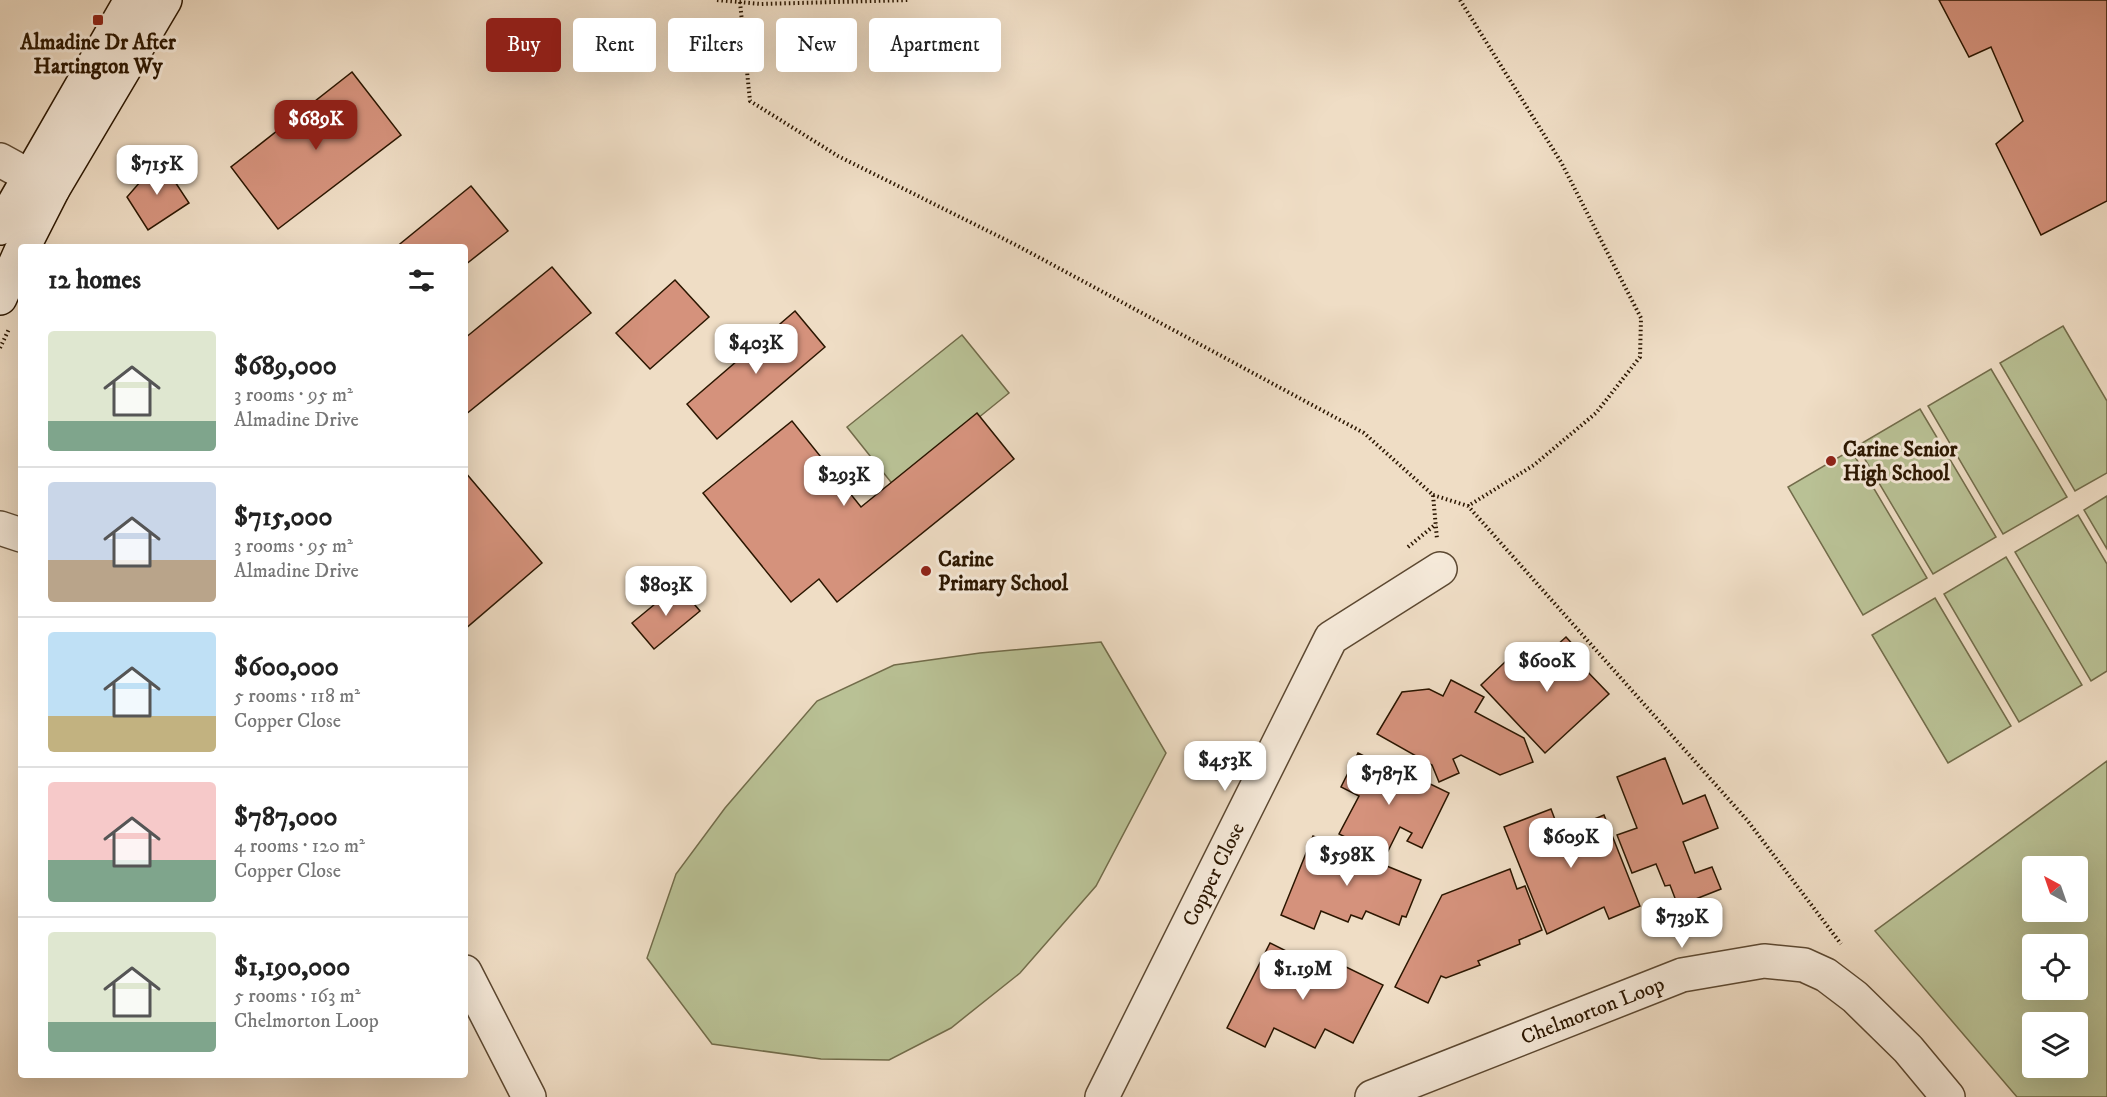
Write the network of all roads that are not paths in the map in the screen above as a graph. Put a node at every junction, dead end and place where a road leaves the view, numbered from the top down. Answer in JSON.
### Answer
{"nodes":[{"id":1,"x":131,"y":0,"type":"edge"},
{"id":2,"x":165,"y":0,"type":"edge"},
{"id":3,"x":0,"y":160,"type":"edge"},
{"id":4,"x":41,"y":182,"type":"junction"},
{"id":5,"x":0,"y":228,"type":"edge"},
{"id":6,"x":23,"y":244,"type":"edge"},
{"id":7,"x":18,"y":258,"type":"edge"},
{"id":8,"x":0,"y":298,"type":"edge"},
{"id":9,"x":0,"y":528,"type":"edge"},
{"id":10,"x":18,"y":533,"type":"edge"},
{"id":11,"x":1440,"y":569,"type":"road end"},
{"id":12,"x":468,"y":978,"type":"edge"},
{"id":13,"x":529,"y":1097,"type":"edge"},
{"id":14,"x":1102,"y":1097,"type":"edge"},
{"id":15,"x":1372,"y":1097,"type":"edge"},
{"id":16,"x":1948,"y":1097,"type":"edge"}],
"edges":[{"from":1,"to":4,"type":"street"},
{"from":2,"to":4,"type":"street"},
{"from":3,"to":4,"type":"street"},
{"from":4,"to":5,"type":"street"},
{"from":4,"to":6,"type":"street"},
{"from":7,"to":8,"type":"street"},
{"from":9,"to":10,"type":"street"},
{"from":11,"to":14,"type":"street","name":"Copper Close"},
{"from":12,"to":13,"type":"street"},
{"from":15,"to":16,"type":"street","name":"Chelmorton Loop"}]}
